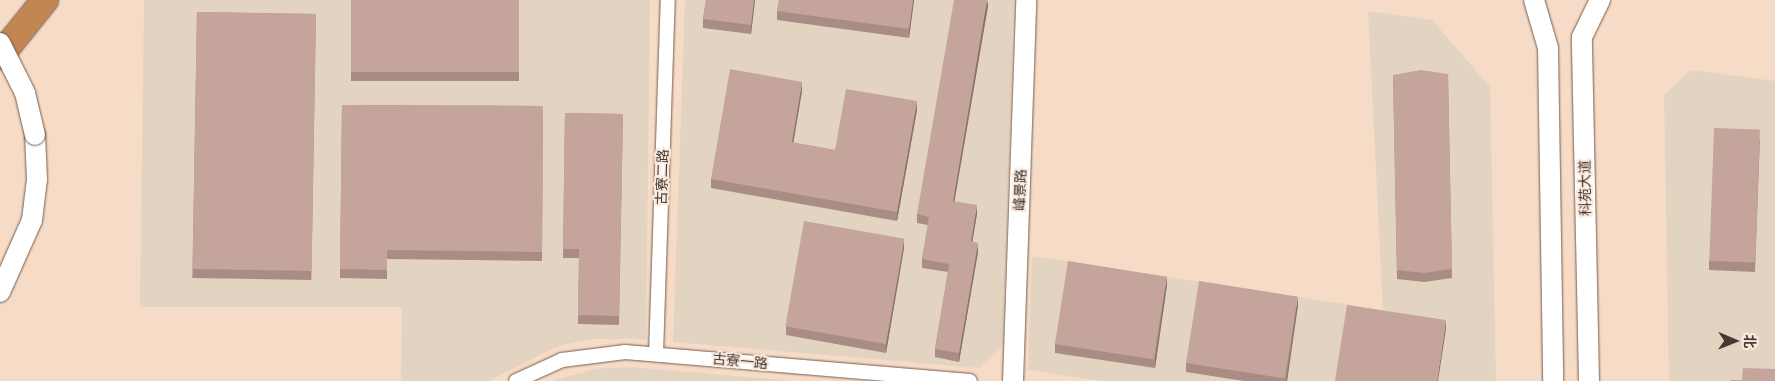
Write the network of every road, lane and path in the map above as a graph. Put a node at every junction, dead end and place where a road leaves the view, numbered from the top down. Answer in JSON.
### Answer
{"nodes":[{"id":1,"x":45,"y":0,"type":"edge"},
{"id":2,"x":668,"y":0,"type":"edge"},
{"id":3,"x":1026,"y":0,"type":"edge"},
{"id":4,"x":1534,"y":0,"type":"edge"},
{"id":5,"x":1600,"y":0,"type":"edge"},
{"id":6,"x":0,"y":43,"type":"edge"},
{"id":7,"x":0,"y":56,"type":"edge"},
{"id":8,"x":0,"y":292,"type":"edge"},
{"id":9,"x":656,"y":354,"type":"junction"},
{"id":10,"x":516,"y":381,"type":"edge"},
{"id":11,"x":970,"y":381,"type":"edge"},
{"id":12,"x":1013,"y":381,"type":"edge"},
{"id":13,"x":1553,"y":381,"type":"edge"},
{"id":14,"x":1588,"y":381,"type":"edge"}],
"edges":[{"from":1,"to":7,"type":"highway"},
{"from":2,"to":9,"type":"street","name":"古寮二路"},
{"from":3,"to":12,"type":"street","name":"峰景路"},
{"from":4,"to":13,"type":"street"},
{"from":5,"to":14,"type":"street","name":"科苑大道"},
{"from":6,"to":8,"type":"street","bridge":true},
{"from":9,"to":10,"type":"street","name":"古寮一路"},
{"from":9,"to":11,"type":"street","name":"古寮一路"}]}
